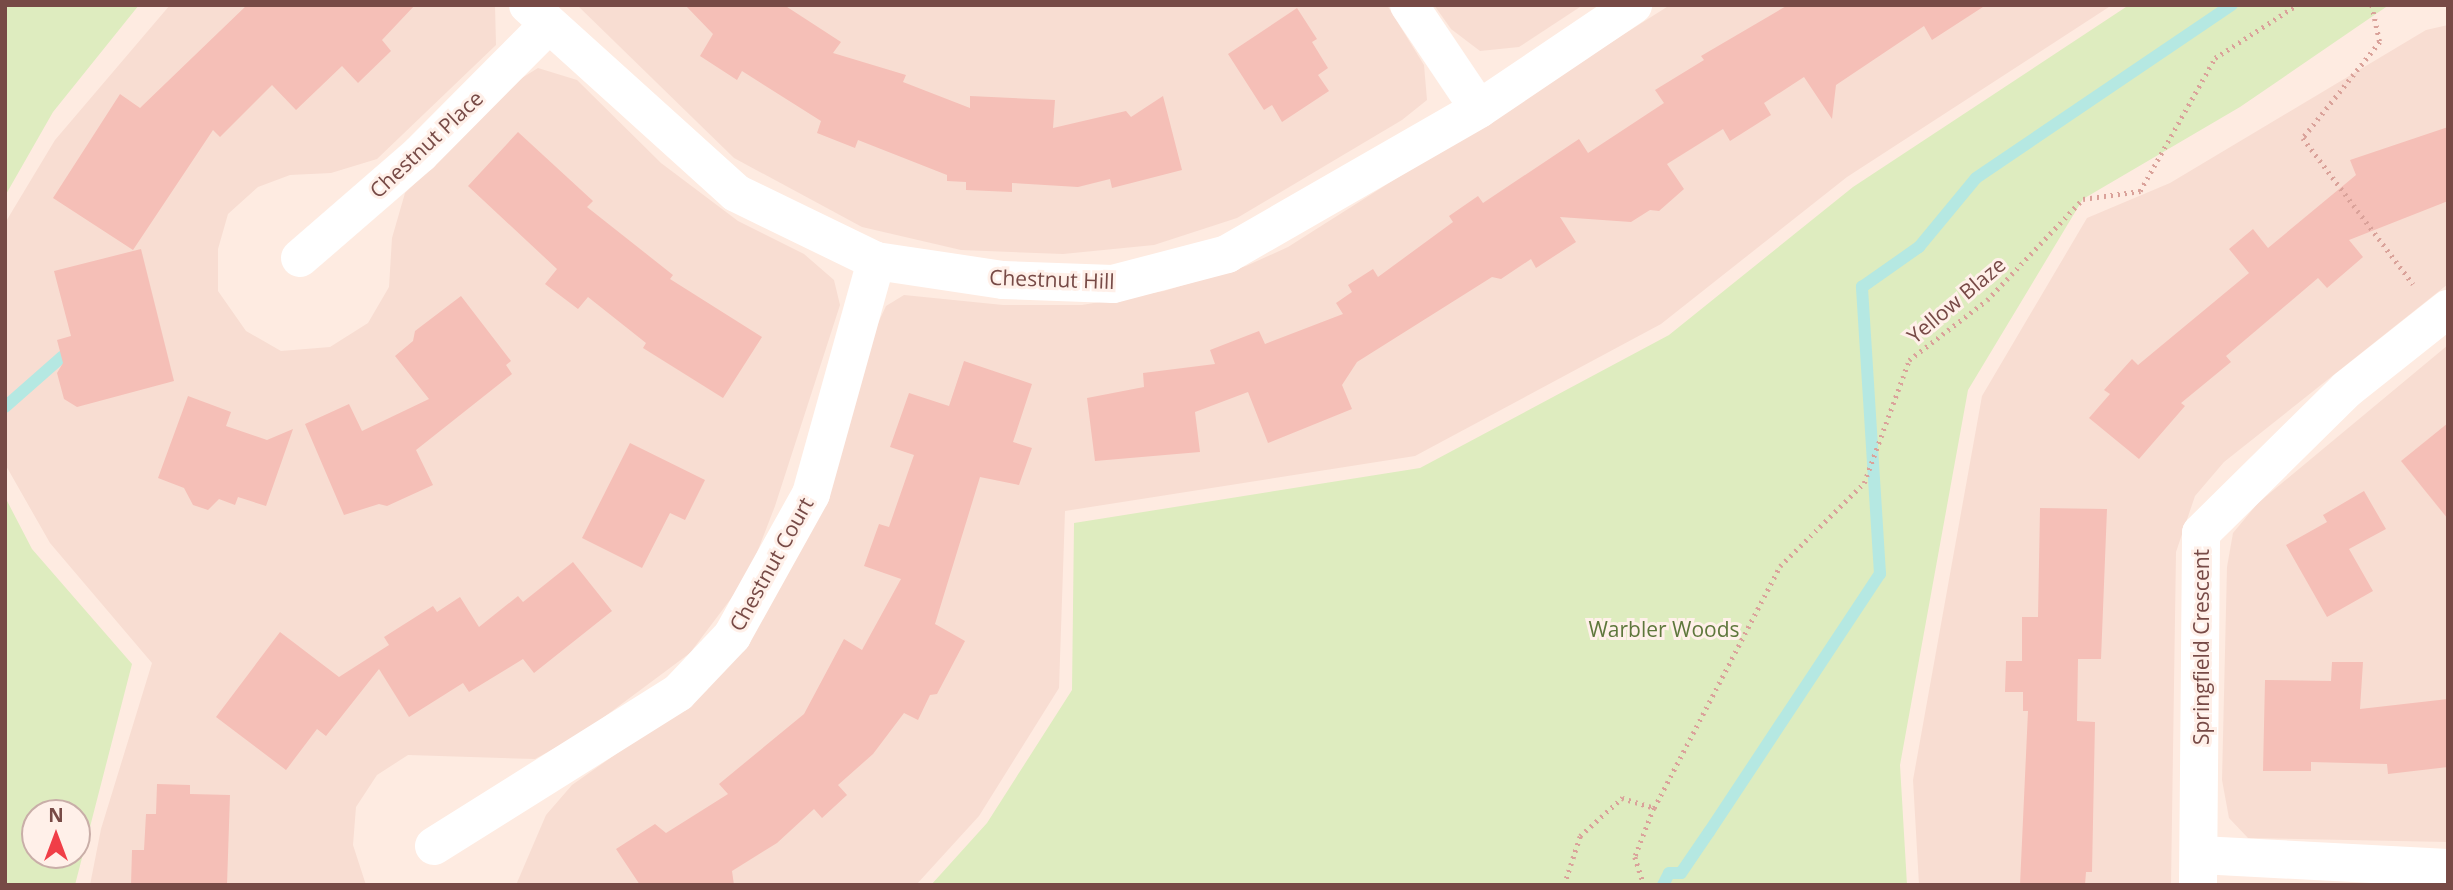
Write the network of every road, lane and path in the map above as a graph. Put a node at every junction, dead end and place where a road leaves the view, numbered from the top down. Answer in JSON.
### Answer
{"nodes":[{"id":1,"x":1409,"y":5,"type":"edge"},
{"id":2,"x":1633,"y":5,"type":"edge"},
{"id":3,"x":2297,"y":5,"type":"edge"},
{"id":4,"x":2372,"y":5,"type":"edge"},
{"id":5,"x":537,"y":15,"type":"edge"},
{"id":6,"x":1479,"y":109,"type":"junction"},
{"id":7,"x":300,"y":258,"type":"dead end"},
{"id":8,"x":876,"y":261,"type":"junction"},
{"id":9,"x":2413,"y":284,"type":"dead end"},
{"id":10,"x":2448,"y":309,"type":"edge"},
{"id":11,"x":1654,"y":808,"type":"junction"},
{"id":12,"x":435,"y":846,"type":"dead end"},
{"id":13,"x":2448,"y":868,"type":"edge"},
{"id":14,"x":2199,"y":870,"type":"edge"},
{"id":15,"x":1564,"y":885,"type":"edge"},
{"id":16,"x":1644,"y":885,"type":"edge"}],
"edges":[{"from":1,"to":6,"type":"street"},
{"from":2,"to":6,"type":"street","name":"Chestnut Hill"},
{"from":3,"to":11,"type":"path","name":"Yellow Blaze"},
{"from":4,"to":9,"type":"path"},
{"from":5,"to":7,"type":"street","name":"Chestnut Place"},
{"from":5,"to":8,"type":"street","name":"Chestnut Hill"},
{"from":6,"to":8,"type":"street","name":"Chestnut Hill"},
{"from":8,"to":12,"type":"street","name":"Chestnut Court"},
{"from":10,"to":14,"type":"street","name":"Springfield Crescent"},
{"from":11,"to":15,"type":"path"},
{"from":11,"to":16,"type":"path","name":"Yellow Blaze"},
{"from":13,"to":14,"type":"street"}]}
